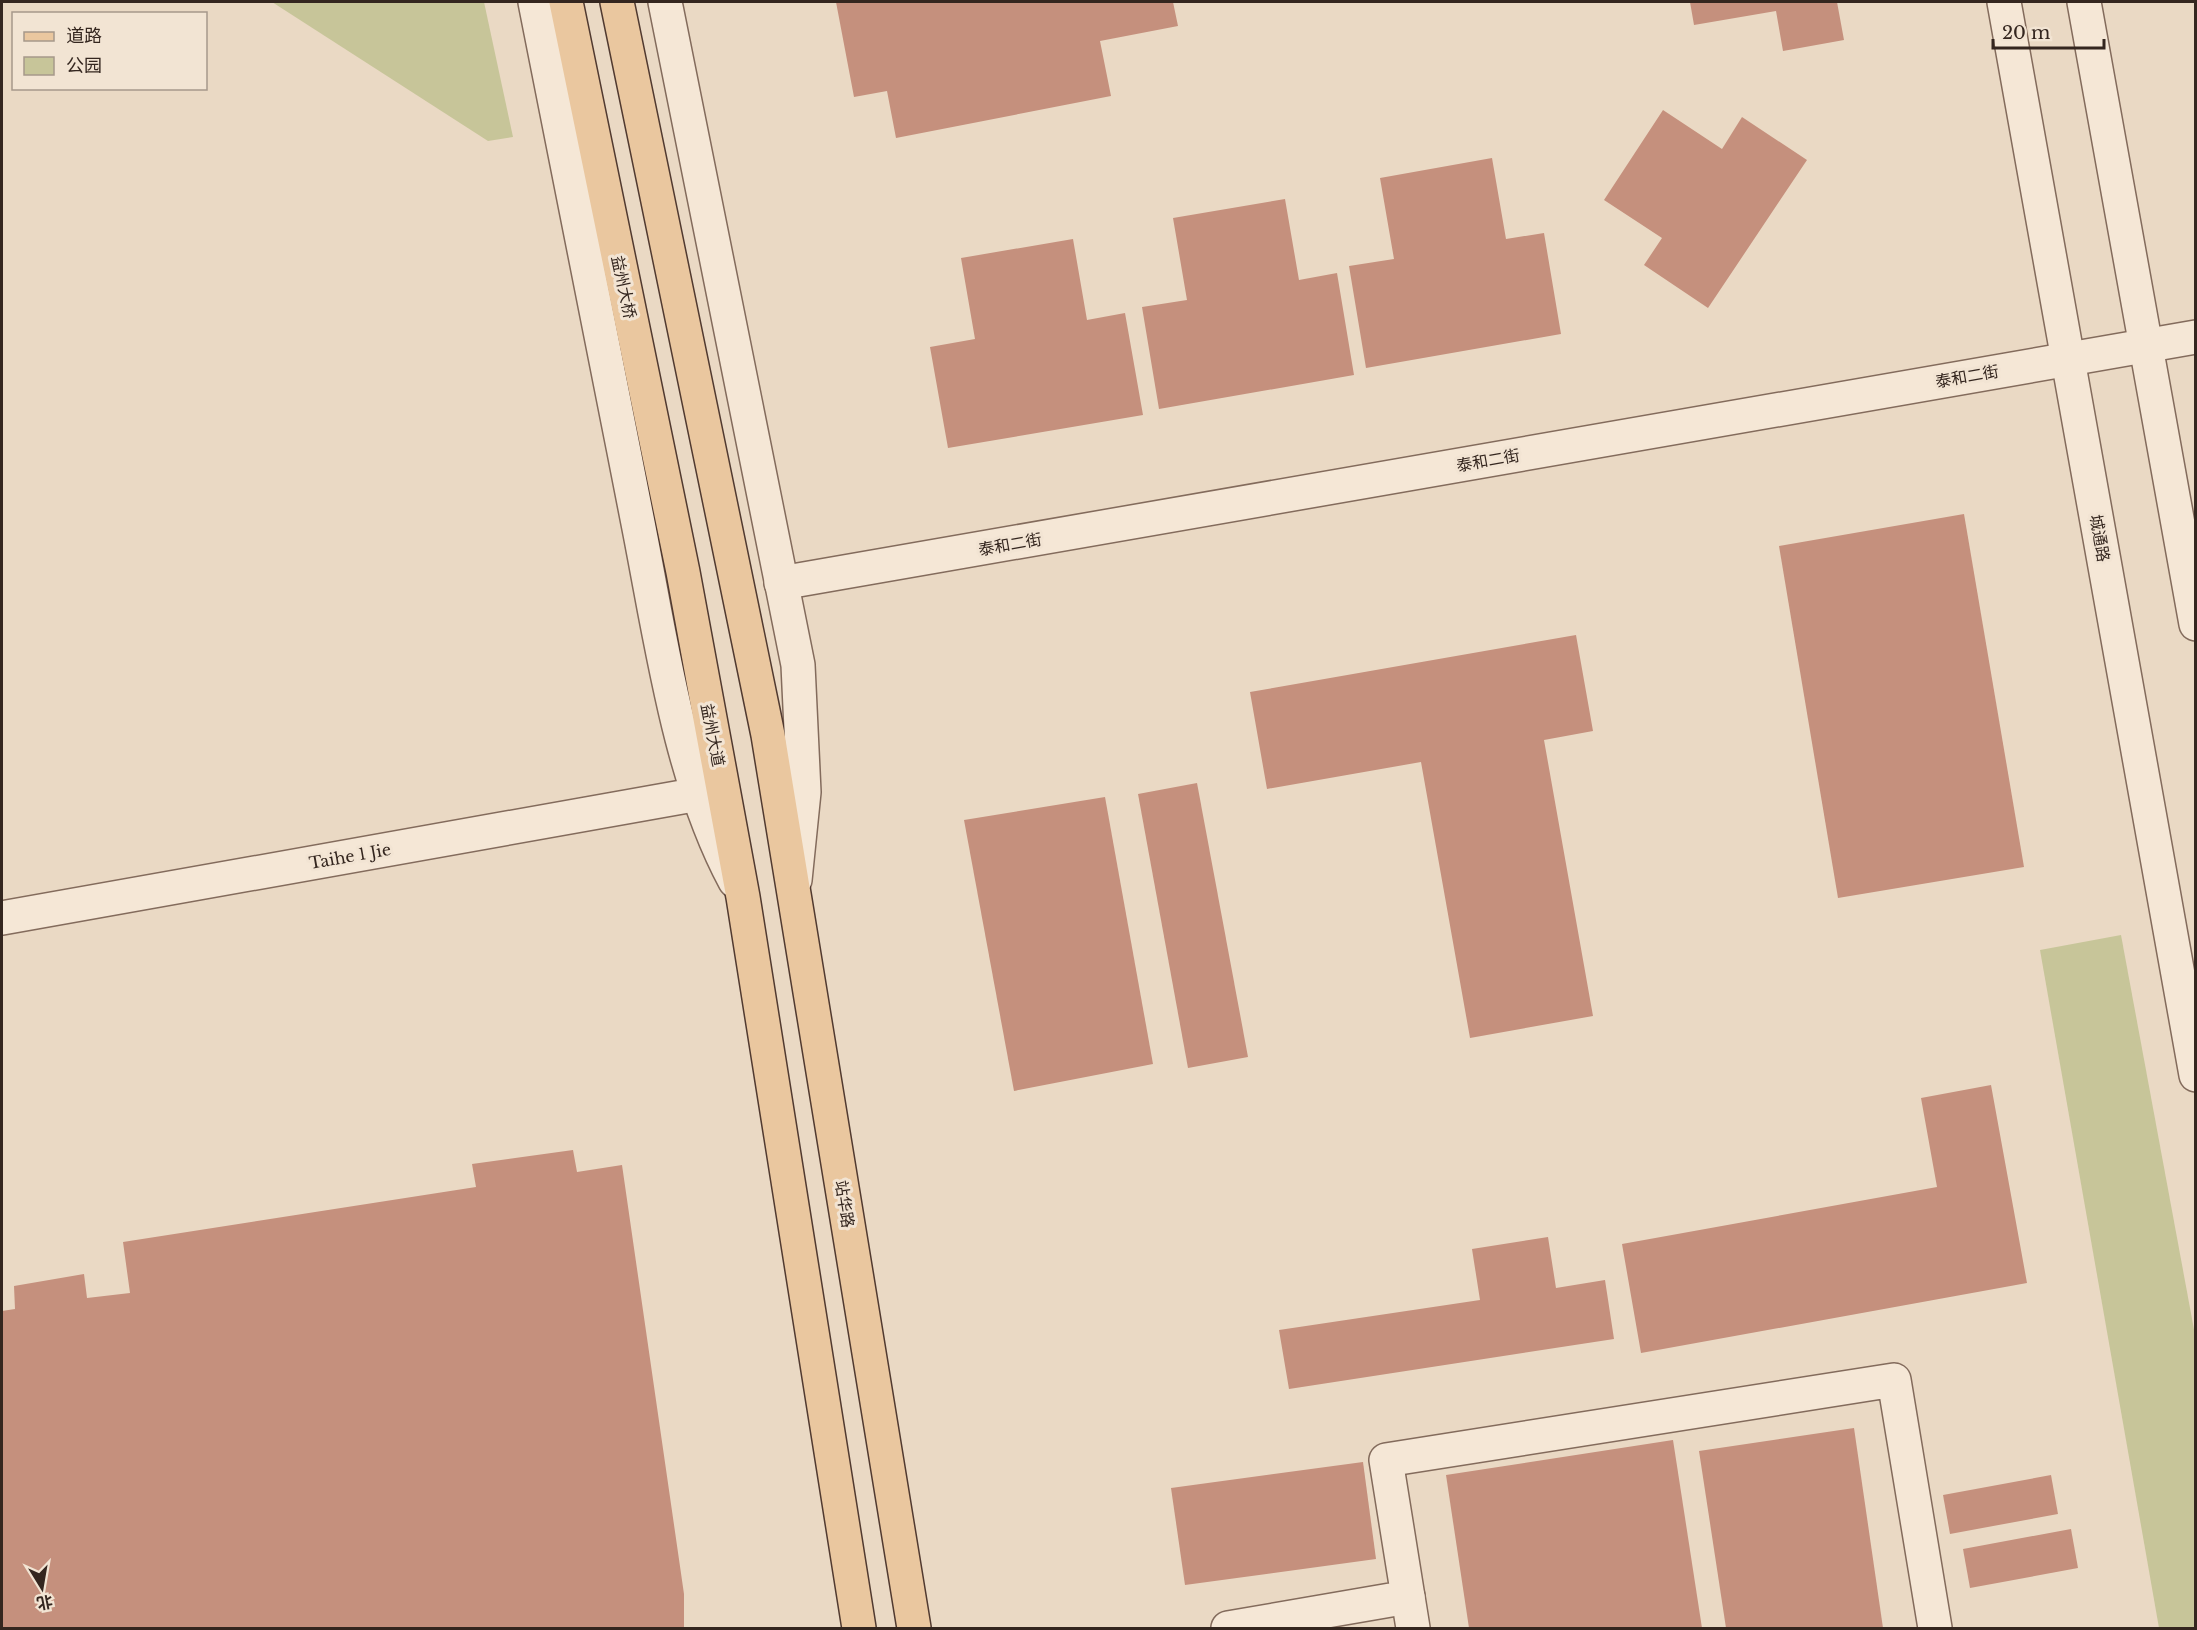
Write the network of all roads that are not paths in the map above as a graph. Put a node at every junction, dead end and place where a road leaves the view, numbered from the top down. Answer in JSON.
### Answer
{"nodes":[{"id":1,"x":535,"y":2,"type":"edge"},
{"id":2,"x":566,"y":2,"type":"edge"},
{"id":3,"x":617,"y":2,"type":"edge"},
{"id":4,"x":665,"y":2,"type":"edge"},
{"id":5,"x":2004,"y":2,"type":"edge"},
{"id":6,"x":2084,"y":2,"type":"edge"},
{"id":7,"x":2196,"y":337,"type":"edge"},
{"id":8,"x":2146,"y":345,"type":"junction"},
{"id":9,"x":2068,"y":358,"type":"junction"},
{"id":10,"x":683,"y":572,"type":"joint"},
{"id":11,"x":781,"y":584,"type":"junction"},
{"id":12,"x":2196,"y":624,"type":"edge"},
{"id":13,"x":699,"y":794,"type":"junction"},
{"id":14,"x":794,"y":888,"type":"junction"},
{"id":15,"x":743,"y":897,"type":"junction"},
{"id":16,"x":2,"y":918,"type":"edge"},
{"id":17,"x":2196,"y":1075,"type":"edge"},
{"id":18,"x":1411,"y":1613,"type":"edge"},
{"id":19,"x":860,"y":1629,"type":"edge"},
{"id":20,"x":914,"y":1629,"type":"edge"},
{"id":21,"x":1228,"y":1629,"type":"edge"},
{"id":22,"x":1935,"y":1629,"type":"edge"}],
"edges":[{"from":1,"to":13,"type":"street"},
{"from":2,"to":10,"type":"main road","name":"益州大桥"},
{"from":3,"to":14,"type":"main road","name":"站华路"},
{"from":4,"to":11,"type":"street"},
{"from":5,"to":9,"type":"street","name":"城通路"},
{"from":6,"to":8,"type":"street"},
{"from":7,"to":8,"type":"street","name":"泰和二街"},
{"from":8,"to":9,"type":"street","name":"泰和二街"},
{"from":8,"to":12,"type":"street"},
{"from":9,"to":11,"type":"street","name":"泰和二街"},
{"from":9,"to":17,"type":"street","name":"城通路"},
{"from":10,"to":15,"type":"main road","name":"益州大道"},
{"from":11,"to":14,"type":"street"},
{"from":13,"to":15,"type":"street"},
{"from":13,"to":16,"type":"street","name":"Taihe 1 Jie"},
{"from":14,"to":20,"type":"main road","name":"站华路"},
{"from":15,"to":19,"type":"main road"},
{"from":18,"to":21,"type":"street"},
{"from":18,"to":22,"type":"street"}]}
